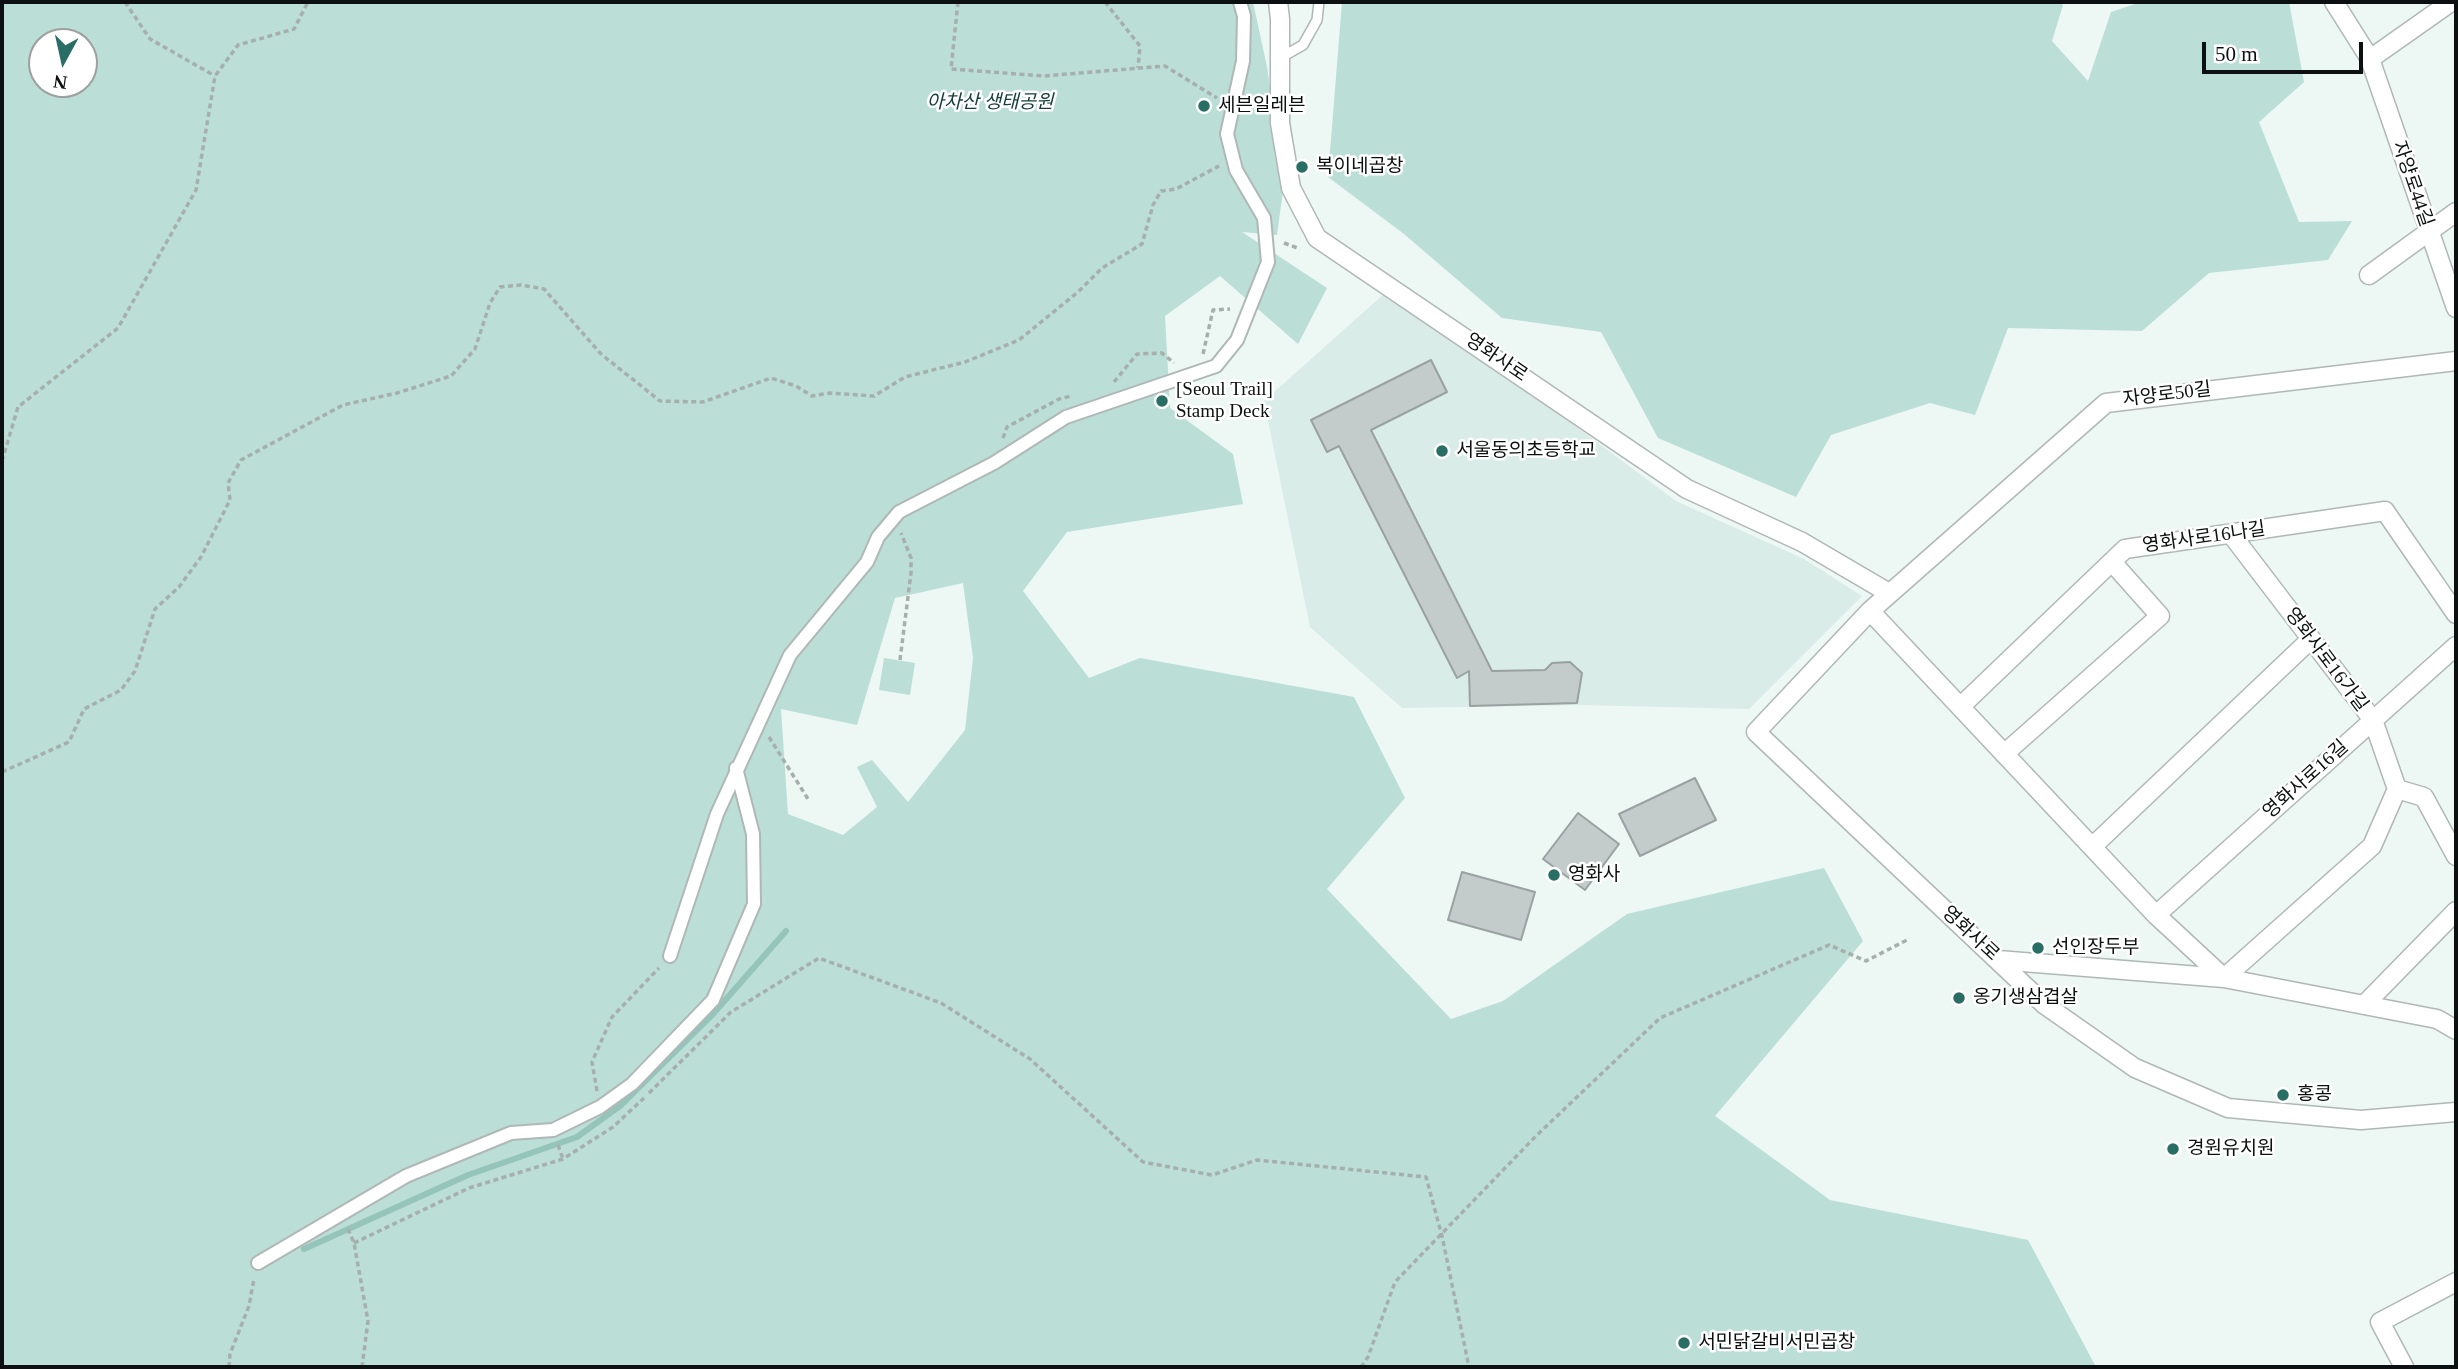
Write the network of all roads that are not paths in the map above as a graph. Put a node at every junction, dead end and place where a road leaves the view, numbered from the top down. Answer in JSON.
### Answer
{"nodes":[{"id":1,"x":1240,"y":2,"type":"edge"},
{"id":2,"x":1278,"y":2,"type":"edge"},
{"id":3,"x":1319,"y":2,"type":"edge"},
{"id":4,"x":2334,"y":2,"type":"edge"},
{"id":5,"x":2451,"y":2,"type":"edge"},
{"id":6,"x":1280,"y":58,"type":"junction"},
{"id":7,"x":2370,"y":59,"type":"junction"},
{"id":8,"x":2456,"y":212,"type":"edge"},
{"id":9,"x":2428,"y":230,"type":"junction"},
{"id":10,"x":2369,"y":275,"type":"dead end"},
{"id":11,"x":2456,"y":308,"type":"edge"},
{"id":12,"x":2456,"y":361,"type":"edge"},
{"id":13,"x":2231,"y":534,"type":"junction"},
{"id":14,"x":2112,"y":562,"type":"junction"},
{"id":15,"x":1889,"y":593,"type":"junction"},
{"id":16,"x":1870,"y":611,"type":"junction"},
{"id":17,"x":2456,"y":614,"type":"edge"},
{"id":18,"x":2311,"y":639,"type":"junction"},
{"id":19,"x":2456,"y":646,"type":"edge"},
{"id":20,"x":1960,"y":707,"type":"junction"},
{"id":21,"x":2373,"y":720,"type":"junction"},
{"id":22,"x":2004,"y":754,"type":"junction"},
{"id":23,"x":736,"y":768,"type":"junction"},
{"id":24,"x":2397,"y":789,"type":"junction"},
{"id":25,"x":2092,"y":847,"type":"junction"},
{"id":26,"x":2456,"y":856,"type":"edge"},
{"id":27,"x":2456,"y":911,"type":"edge"},
{"id":28,"x":2156,"y":915,"type":"junction"},
{"id":29,"x":670,"y":957,"type":"road end"},
{"id":30,"x":1998,"y":960,"type":"junction"},
{"id":31,"x":2224,"y":978,"type":"junction"},
{"id":32,"x":2364,"y":1005,"type":"junction"},
{"id":33,"x":2456,"y":1011,"type":"edge"},
{"id":34,"x":2437,"y":1019,"type":"junction"},
{"id":35,"x":2456,"y":1030,"type":"edge"},
{"id":36,"x":2456,"y":1112,"type":"edge"},
{"id":37,"x":258,"y":1263,"type":"road end"},
{"id":38,"x":2456,"y":1282,"type":"edge"},
{"id":39,"x":2404,"y":1367,"type":"edge"}],
"edges":[{"from":1,"to":23,"type":"street"},
{"from":2,"to":6,"type":"street","name":"영화사로"},
{"from":3,"to":6,"type":"lane"},
{"from":4,"to":7,"type":"street","name":"자양로44길"},
{"from":5,"to":7,"type":"street"},
{"from":6,"to":15,"type":"street","name":"영화사로"},
{"from":7,"to":9,"type":"street","name":"자양로44길"},
{"from":8,"to":9,"type":"street"},
{"from":9,"to":10,"type":"street"},
{"from":9,"to":11,"type":"street","name":"자양로44길"},
{"from":12,"to":15,"type":"street","name":"자양로50길"},
{"from":13,"to":14,"type":"street","name":"영화사로16나길"},
{"from":13,"to":17,"type":"street","name":"영화사로16나길"},
{"from":13,"to":18,"type":"street","name":"영화사로16가길"},
{"from":14,"to":20,"type":"street","name":"영화사로16나길"},
{"from":14,"to":22,"type":"street"},
{"from":15,"to":16,"type":"street","name":"자양로50길"},
{"from":16,"to":20,"type":"street"},
{"from":16,"to":30,"type":"street","name":"영화사로"},
{"from":18,"to":21,"type":"street","name":"영화사로16가길"},
{"from":18,"to":25,"type":"street"},
{"from":19,"to":21,"type":"street","name":"영화사로16길"},
{"from":20,"to":22,"type":"street"},
{"from":21,"to":24,"type":"street","name":"영화사로16가길"},
{"from":21,"to":28,"type":"street","name":"영화사로16길"},
{"from":22,"to":25,"type":"street"},
{"from":23,"to":29,"type":"street"},
{"from":23,"to":37,"type":"street"},
{"from":24,"to":26,"type":"street"},
{"from":24,"to":31,"type":"street"},
{"from":25,"to":28,"type":"street"},
{"from":27,"to":32,"type":"street"},
{"from":28,"to":31,"type":"street"},
{"from":30,"to":31,"type":"street"},
{"from":30,"to":36,"type":"street","name":"영화사로"},
{"from":31,"to":32,"type":"street"},
{"from":32,"to":34,"type":"street"},
{"from":33,"to":34,"type":"street"},
{"from":34,"to":35,"type":"street"},
{"from":38,"to":39,"type":"street"}]}
